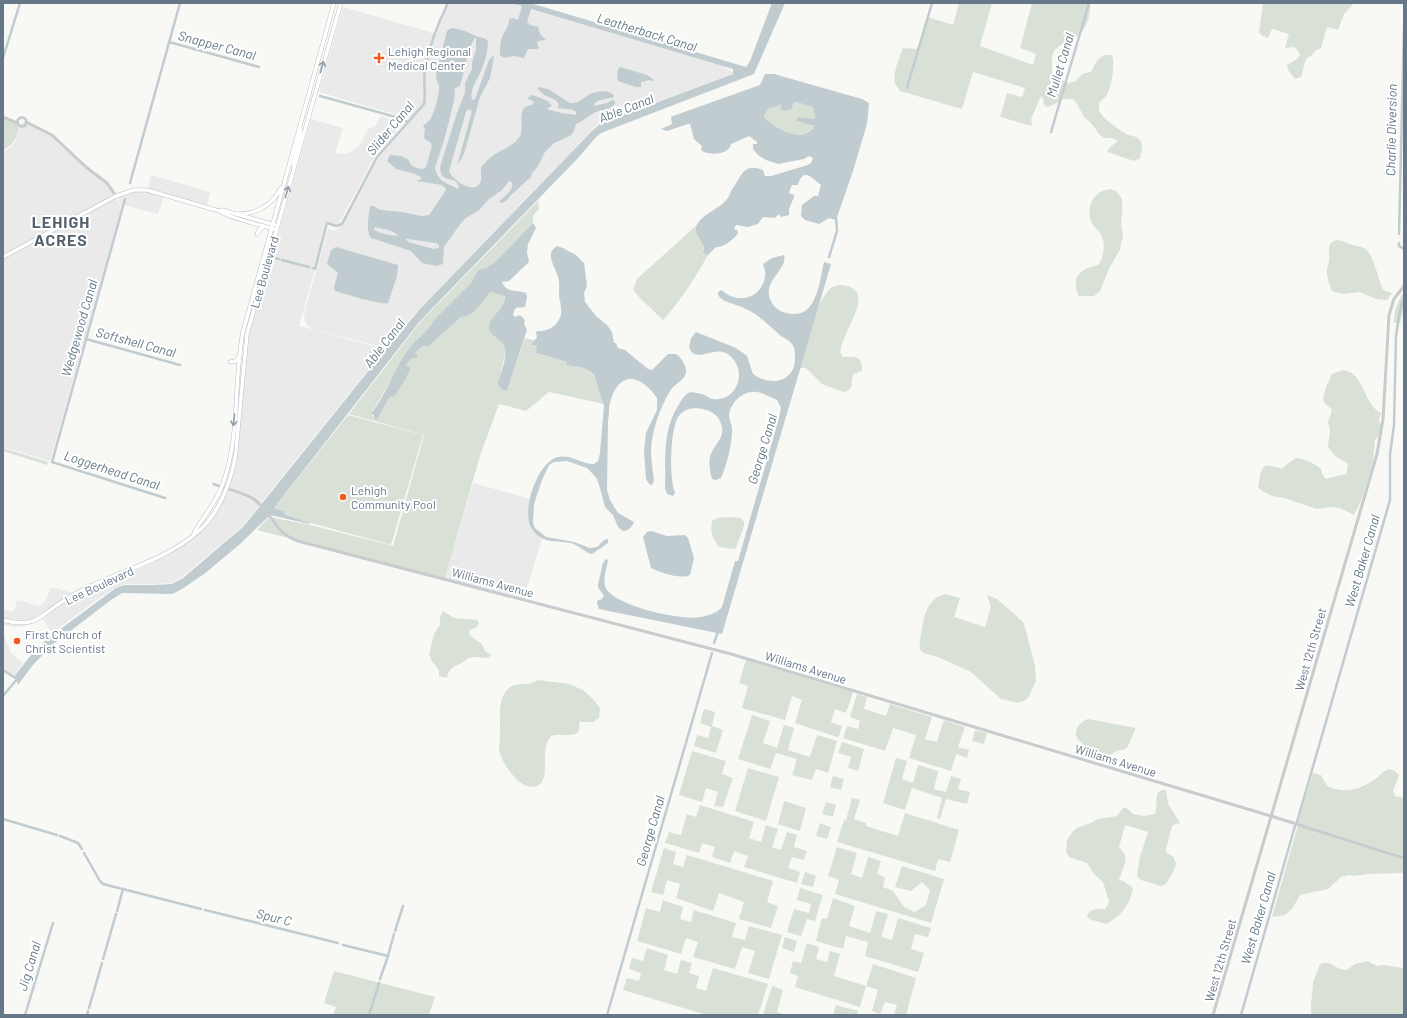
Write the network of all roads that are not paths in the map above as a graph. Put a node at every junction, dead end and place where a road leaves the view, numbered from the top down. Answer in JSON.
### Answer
{"nodes":[{"id":1,"x":334,"y":3,"type":"edge"},
{"id":2,"x":340,"y":3,"type":"edge"},
{"id":3,"x":3,"y":117,"type":"edge"},
{"id":4,"x":18,"y":121,"type":"junction"},
{"id":5,"x":26,"y":124,"type":"junction"},
{"id":6,"x":300,"y":128,"type":"junction"},
{"id":7,"x":294,"y":167,"type":"junction"},
{"id":8,"x":286,"y":176,"type":"junction"},
{"id":9,"x":116,"y":196,"type":"junction"},
{"id":10,"x":220,"y":210,"type":"junction"},
{"id":11,"x":230,"y":212,"type":"junction"},
{"id":12,"x":265,"y":226,"type":"junction"},
{"id":13,"x":272,"y":226,"type":"junction"},
{"id":14,"x":277,"y":228,"type":"junction"},
{"id":15,"x":257,"y":234,"type":"dead end"},
{"id":16,"x":3,"y":258,"type":"edge"},
{"id":17,"x":256,"y":283,"type":"junction"},
{"id":18,"x":1404,"y":286,"type":"edge"},
{"id":19,"x":256,"y":301,"type":"junction"},
{"id":20,"x":243,"y":346,"type":"junction"},
{"id":21,"x":240,"y":354,"type":"junction"},
{"id":22,"x":238,"y":369,"type":"junction"},
{"id":23,"x":238,"y":380,"type":"junction"},
{"id":24,"x":241,"y":403,"type":"junction"},
{"id":25,"x":214,"y":484,"type":"dead end"},
{"id":26,"x":222,"y":488,"type":"junction"},
{"id":27,"x":226,"y":490,"type":"junction"},
{"id":28,"x":192,"y":536,"type":"junction"},
{"id":29,"x":3,"y":620,"type":"edge"},
{"id":30,"x":1271,"y":816,"type":"junction"},
{"id":31,"x":1404,"y":858,"type":"edge"},
{"id":32,"x":1213,"y":1015,"type":"edge"}],
"edges":[{"from":1,"to":6,"type":"main road","name":"Lee Boulevard"},
{"from":7,"to":2,"type":"main road","name":"Lee Boulevard","one_way":true},
{"from":3,"to":4,"type":"street"},
{"from":4,"to":5,"type":"street"},
{"from":4,"to":5,"type":"street"},
{"from":5,"to":9,"type":"street"},
{"from":6,"to":7,"type":"main road"},
{"from":6,"to":8,"type":"main road","name":"Lee Boulevard"},
{"from":14,"to":7,"type":"main road","name":"Lee Boulevard","one_way":true},
{"from":8,"to":11,"type":"main road"},
{"from":8,"to":13,"type":"main road","name":"Lee Boulevard"},
{"from":9,"to":10,"type":"main road"},
{"from":9,"to":16,"type":"main road"},
{"from":10,"to":11,"type":"main road"},
{"from":10,"to":12,"type":"main road"},
{"from":11,"to":13,"type":"main road"},
{"from":12,"to":13,"type":"main road"},
{"from":12,"to":15,"type":"main road"},
{"from":13,"to":14,"type":"main road"},
{"from":13,"to":17,"type":"main road","name":"Lee Boulevard"},
{"from":14,"to":19,"type":"main road","name":"Lee Boulevard"},
{"from":17,"to":19,"type":"main road"},
{"from":17,"to":20,"type":"main road","name":"Lee Boulevard"},
{"from":18,"to":30,"type":"street","name":"West 12th Street"},
{"from":19,"to":20,"type":"main road","name":"Lee Boulevard"},
{"from":20,"to":21,"type":"main road","name":"Lee Boulevard"},
{"from":20,"to":24,"type":"main road","name":"Lee Boulevard"},
{"from":21,"to":22,"type":"main road","name":"Lee Boulevard"},
{"from":21,"to":22,"type":"main road"},
{"from":22,"to":23,"type":"main road","name":"Lee Boulevard"},
{"from":23,"to":24,"type":"main road"},
{"from":23,"to":26,"type":"main road","name":"Lee Boulevard","one_way":true},
{"from":24,"to":27,"type":"main road","name":"Lee Boulevard"},
{"from":25,"to":26,"type":"street","name":"Williams Avenue"},
{"from":26,"to":27,"type":"street","name":"Williams Avenue"},
{"from":26,"to":28,"type":"main road","name":"Lee Boulevard"},
{"from":27,"to":28,"type":"main road","name":"Lee Boulevard"},
{"from":27,"to":30,"type":"street","name":"Williams Avenue"},
{"from":28,"to":29,"type":"main road","name":"Lee Boulevard"},
{"from":30,"to":31,"type":"street","name":"Williams Avenue"},
{"from":30,"to":32,"type":"street","name":"West 12th Street"}]}
